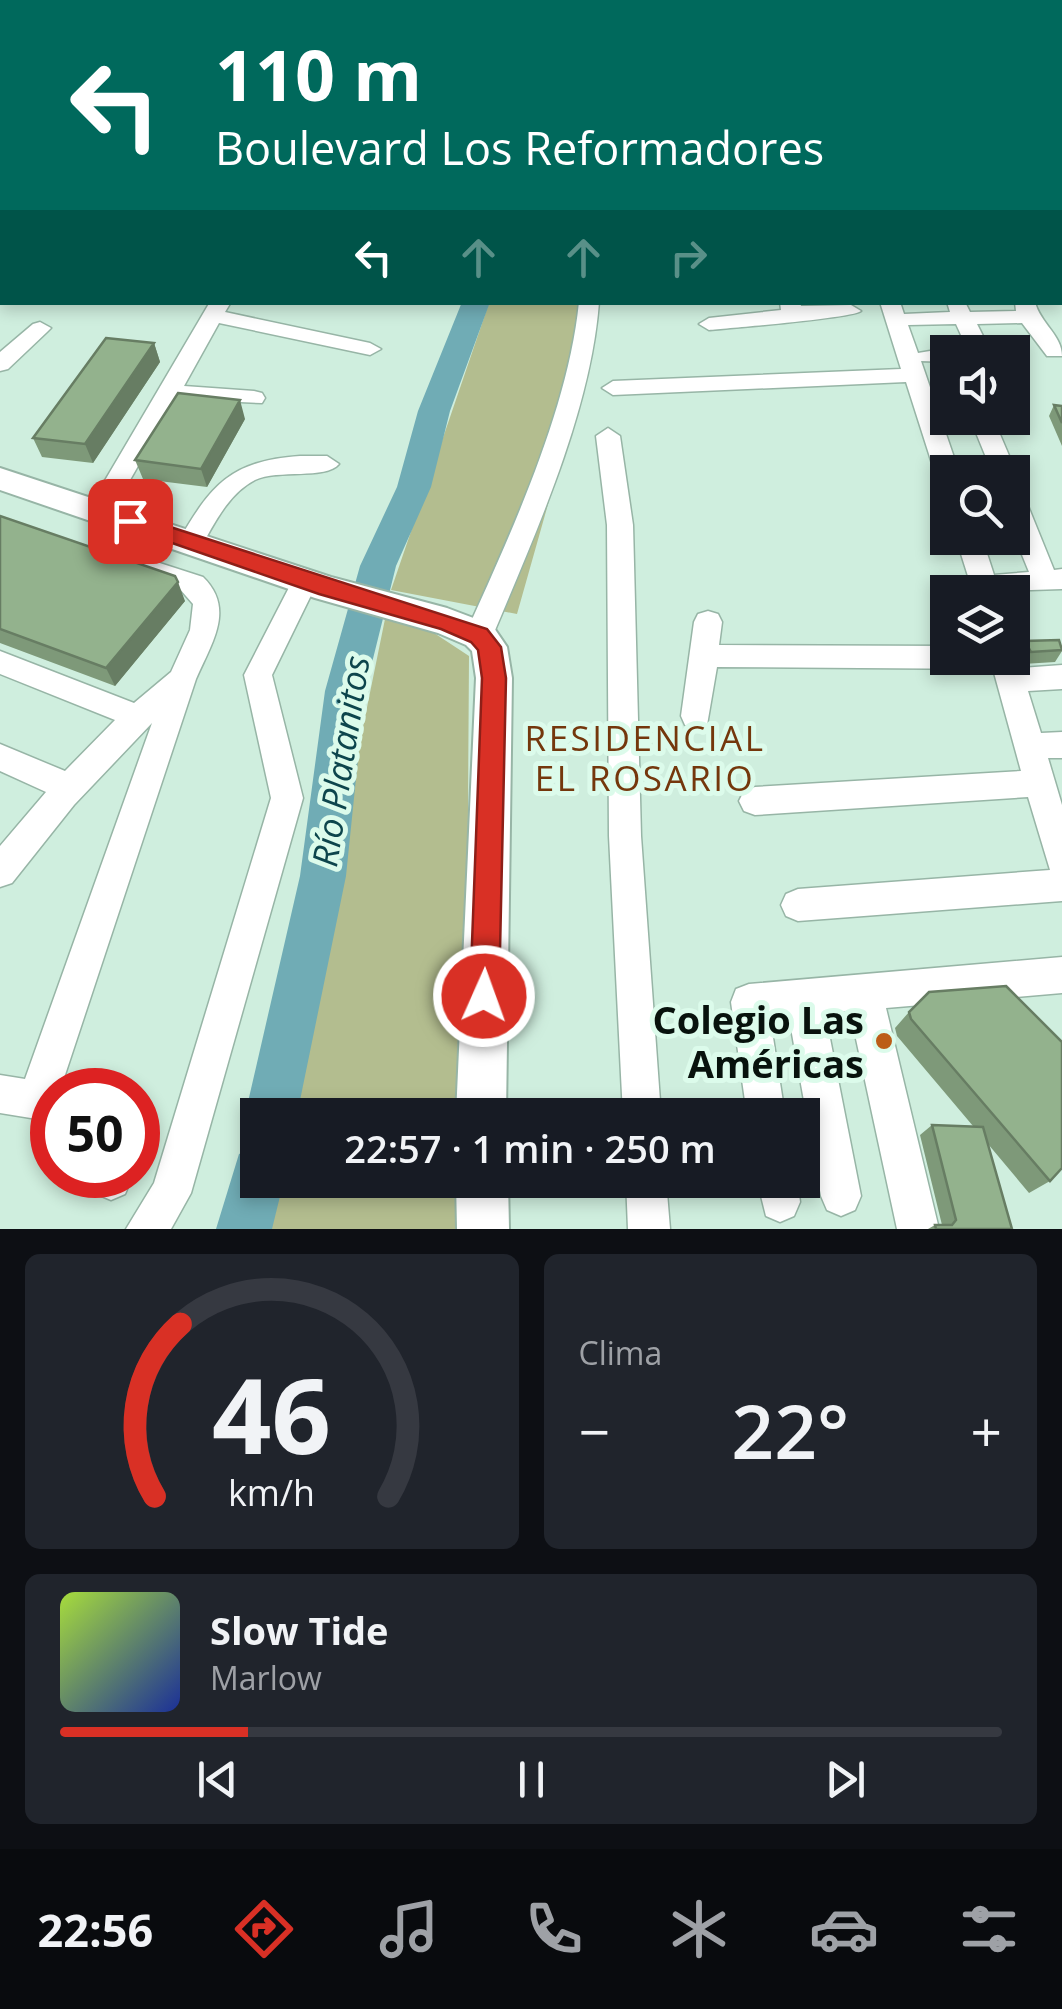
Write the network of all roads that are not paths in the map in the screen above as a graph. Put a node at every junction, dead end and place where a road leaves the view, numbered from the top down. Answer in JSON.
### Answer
{"nodes":[{"id":1,"x":891,"y":305,"type":"edge"},
{"id":2,"x":584,"y":307,"type":"edge"},
{"id":3,"x":790,"y":308,"type":"edge"},
{"id":4,"x":217,"y":309,"type":"edge"},
{"id":5,"x":959,"y":310,"type":"edge"},
{"id":6,"x":1026,"y":310,"type":"edge"},
{"id":7,"x":851,"y":311,"type":"dead end"},
{"id":8,"x":908,"y":319,"type":"dead end"},
{"id":9,"x":709,"y":324,"type":"dead end"},
{"id":10,"x":40,"y":328,"type":"dead end"},
{"id":11,"x":972,"y":335,"type":"edge"},
{"id":12,"x":370,"y":349,"type":"dead end"},
{"id":13,"x":0,"y":364,"type":"edge"},
{"id":14,"x":1058,"y":364,"type":"edge"},
{"id":15,"x":912,"y":375,"type":"junction"},
{"id":16,"x":613,"y":388,"type":"dead end"},
{"id":17,"x":170,"y":392,"type":"junction"},
{"id":18,"x":254,"y":398,"type":"dead end"},
{"id":19,"x":608,"y":436,"type":"dead end"},
{"id":20,"x":941,"y":455,"type":"edge"},
{"id":21,"x":326,"y":464,"type":"dead end"},
{"id":22,"x":0,"y":478,"type":"edge"},
{"id":23,"x":100,"y":510,"type":"junction"},
{"id":24,"x":1030,"y":532,"type":"edge"},
{"id":25,"x":190,"y":542,"type":"junction"},
{"id":26,"x":124,"y":561,"type":"edge"},
{"id":27,"x":1054,"y":580,"type":"edge"},
{"id":28,"x":316,"y":585,"type":"junction"},
{"id":29,"x":708,"y":622,"type":"dead end"},
{"id":30,"x":463,"y":628,"type":"junction"},
{"id":31,"x":704,"y":656,"type":"junction"},
{"id":32,"x":0,"y":662,"type":"edge"},
{"id":33,"x":930,"y":663,"type":"edge"},
{"id":34,"x":1030,"y":670,"type":"edge"},
{"id":35,"x":1009,"y":675,"type":"edge"},
{"id":36,"x":1062,"y":677,"type":"edge"},
{"id":37,"x":182,"y":679,"type":"junction"},
{"id":38,"x":136,"y":716,"type":"junction"},
{"id":39,"x":696,"y":716,"type":"dead end"},
{"id":40,"x":1062,"y":745,"type":"edge"},
{"id":41,"x":1030,"y":746,"type":"junction"},
{"id":42,"x":0,"y":758,"type":"edge"},
{"id":43,"x":1040,"y":783,"type":"junction"},
{"id":44,"x":67,"y":787,"type":"junction"},
{"id":45,"x":755,"y":801,"type":"dead end"},
{"id":46,"x":1062,"y":860,"type":"edge"},
{"id":47,"x":0,"y":872,"type":"edge"},
{"id":48,"x":1062,"y":885,"type":"edge"},
{"id":49,"x":798,"y":905,"type":"dead end"},
{"id":50,"x":1062,"y":976,"type":"edge"},
{"id":51,"x":864,"y":992,"type":"junction"},
{"id":52,"x":804,"y":998,"type":"junction"},
{"id":53,"x":43,"y":1068,"type":"edge"},
{"id":54,"x":482,"y":1098,"type":"edge"},
{"id":55,"x":641,"y":1098,"type":"edge"},
{"id":56,"x":763,"y":1098,"type":"edge"},
{"id":57,"x":841,"y":1196,"type":"dead end"},
{"id":58,"x":482,"y":1198,"type":"edge"},
{"id":59,"x":647,"y":1198,"type":"edge"},
{"id":60,"x":146,"y":1229,"type":"edge"},
{"id":61,"x":483,"y":1229,"type":"edge"},
{"id":62,"x":648,"y":1229,"type":"edge"},
{"id":63,"x":918,"y":1229,"type":"edge"}],
"edges":[{"from":1,"to":15,"type":"street"},
{"from":2,"to":30,"type":"street"},
{"from":3,"to":7,"type":"street"},
{"from":3,"to":9,"type":"street"},
{"from":4,"to":12,"type":"street"},
{"from":4,"to":17,"type":"street"},
{"from":5,"to":6,"type":"street"},
{"from":5,"to":8,"type":"street"},
{"from":5,"to":11,"type":"street"},
{"from":6,"to":14,"type":"street"},
{"from":10,"to":13,"type":"street"},
{"from":15,"to":16,"type":"street"},
{"from":15,"to":20,"type":"street"},
{"from":17,"to":18,"type":"street"},
{"from":17,"to":23,"type":"street"},
{"from":19,"to":55,"type":"street"},
{"from":21,"to":25,"type":"street"},
{"from":22,"to":23,"type":"main road"},
{"from":23,"to":25,"type":"main road"},
{"from":24,"to":27,"type":"street"},
{"from":25,"to":28,"type":"main road"},
{"from":26,"to":37,"type":"street"},
{"from":28,"to":30,"type":"main road"},
{"from":28,"to":60,"type":"street"},
{"from":29,"to":31,"type":"street"},
{"from":30,"to":54,"type":"main road"},
{"from":31,"to":33,"type":"street"},
{"from":31,"to":39,"type":"street"},
{"from":32,"to":38,"type":"street"},
{"from":34,"to":36,"type":"street"},
{"from":35,"to":41,"type":"street"},
{"from":37,"to":38,"type":"street"},
{"from":37,"to":53,"type":"street"},
{"from":38,"to":44,"type":"street"},
{"from":40,"to":41,"type":"street"},
{"from":41,"to":43,"type":"street"},
{"from":42,"to":44,"type":"street"},
{"from":43,"to":45,"type":"street"},
{"from":43,"to":46,"type":"street"},
{"from":44,"to":47,"type":"street"},
{"from":48,"to":49,"type":"street"},
{"from":50,"to":51,"type":"street"},
{"from":51,"to":52,"type":"street"},
{"from":51,"to":63,"type":"street"},
{"from":52,"to":56,"type":"street"},
{"from":52,"to":57,"type":"street"},
{"from":58,"to":61,"type":"main road"},
{"from":59,"to":62,"type":"street"}]}
